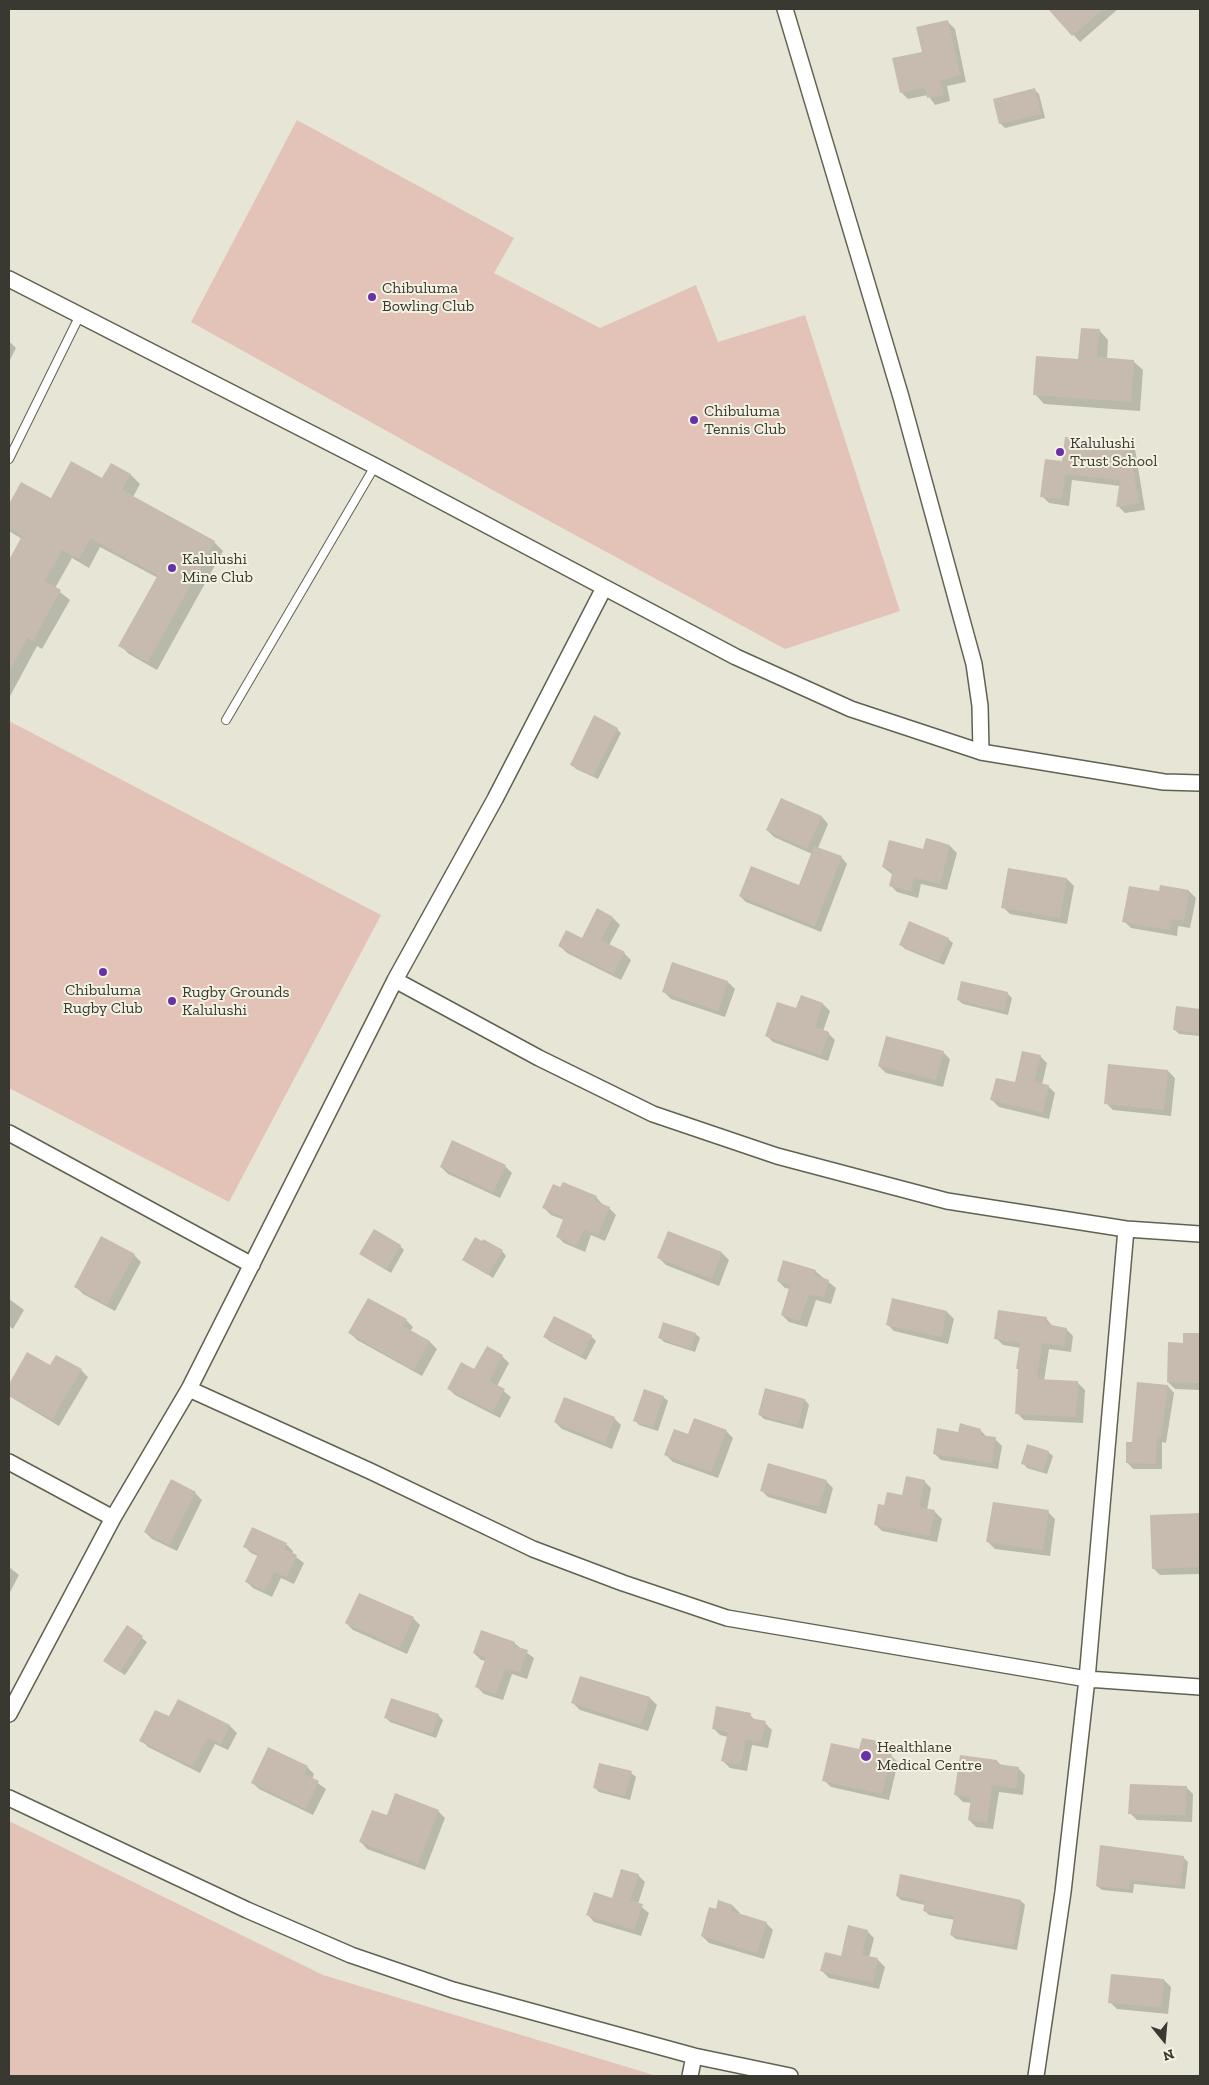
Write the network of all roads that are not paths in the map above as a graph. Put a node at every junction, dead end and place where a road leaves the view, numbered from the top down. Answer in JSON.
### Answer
{"nodes":[{"id":1,"x":785,"y":9,"type":"edge"},
{"id":2,"x":9,"y":279,"type":"edge"},
{"id":3,"x":80,"y":315,"type":"junction"},
{"id":4,"x":9,"y":459,"type":"edge"},
{"id":5,"x":375,"y":466,"type":"junction"},
{"id":6,"x":604,"y":588,"type":"junction"},
{"id":7,"x":226,"y":720,"type":"dead end"},
{"id":8,"x":981,"y":752,"type":"junction"},
{"id":9,"x":1200,"y":783,"type":"edge"},
{"id":10,"x":395,"y":980,"type":"junction"},
{"id":11,"x":9,"y":1133,"type":"edge"},
{"id":12,"x":1126,"y":1229,"type":"junction"},
{"id":13,"x":1200,"y":1234,"type":"edge"},
{"id":14,"x":252,"y":1265,"type":"junction"},
{"id":15,"x":189,"y":1389,"type":"junction"},
{"id":16,"x":9,"y":1462,"type":"edge"},
{"id":17,"x":113,"y":1518,"type":"junction"},
{"id":18,"x":1087,"y":1679,"type":"junction"},
{"id":19,"x":1200,"y":1687,"type":"edge"},
{"id":20,"x":9,"y":1714,"type":"edge"},
{"id":21,"x":9,"y":1798,"type":"edge"},
{"id":22,"x":694,"y":2056,"type":"junction"},
{"id":23,"x":690,"y":2076,"type":"edge"},
{"id":24,"x":790,"y":2076,"type":"edge"},
{"id":25,"x":1036,"y":2076,"type":"edge"}],
"edges":[{"from":1,"to":8,"type":"street"},
{"from":2,"to":3,"type":"street"},
{"from":3,"to":4,"type":"lane"},
{"from":3,"to":5,"type":"street"},
{"from":5,"to":6,"type":"street"},
{"from":5,"to":7,"type":"lane"},
{"from":6,"to":8,"type":"street"},
{"from":6,"to":10,"type":"street"},
{"from":8,"to":9,"type":"street"},
{"from":10,"to":12,"type":"street"},
{"from":10,"to":14,"type":"street"},
{"from":11,"to":14,"type":"street"},
{"from":12,"to":13,"type":"street"},
{"from":12,"to":18,"type":"street"},
{"from":14,"to":15,"type":"street"},
{"from":15,"to":17,"type":"street"},
{"from":15,"to":18,"type":"street"},
{"from":16,"to":17,"type":"street"},
{"from":17,"to":20,"type":"street"},
{"from":18,"to":19,"type":"street"},
{"from":18,"to":25,"type":"street"},
{"from":21,"to":22,"type":"street"},
{"from":22,"to":23,"type":"street"},
{"from":22,"to":24,"type":"street"}]}
